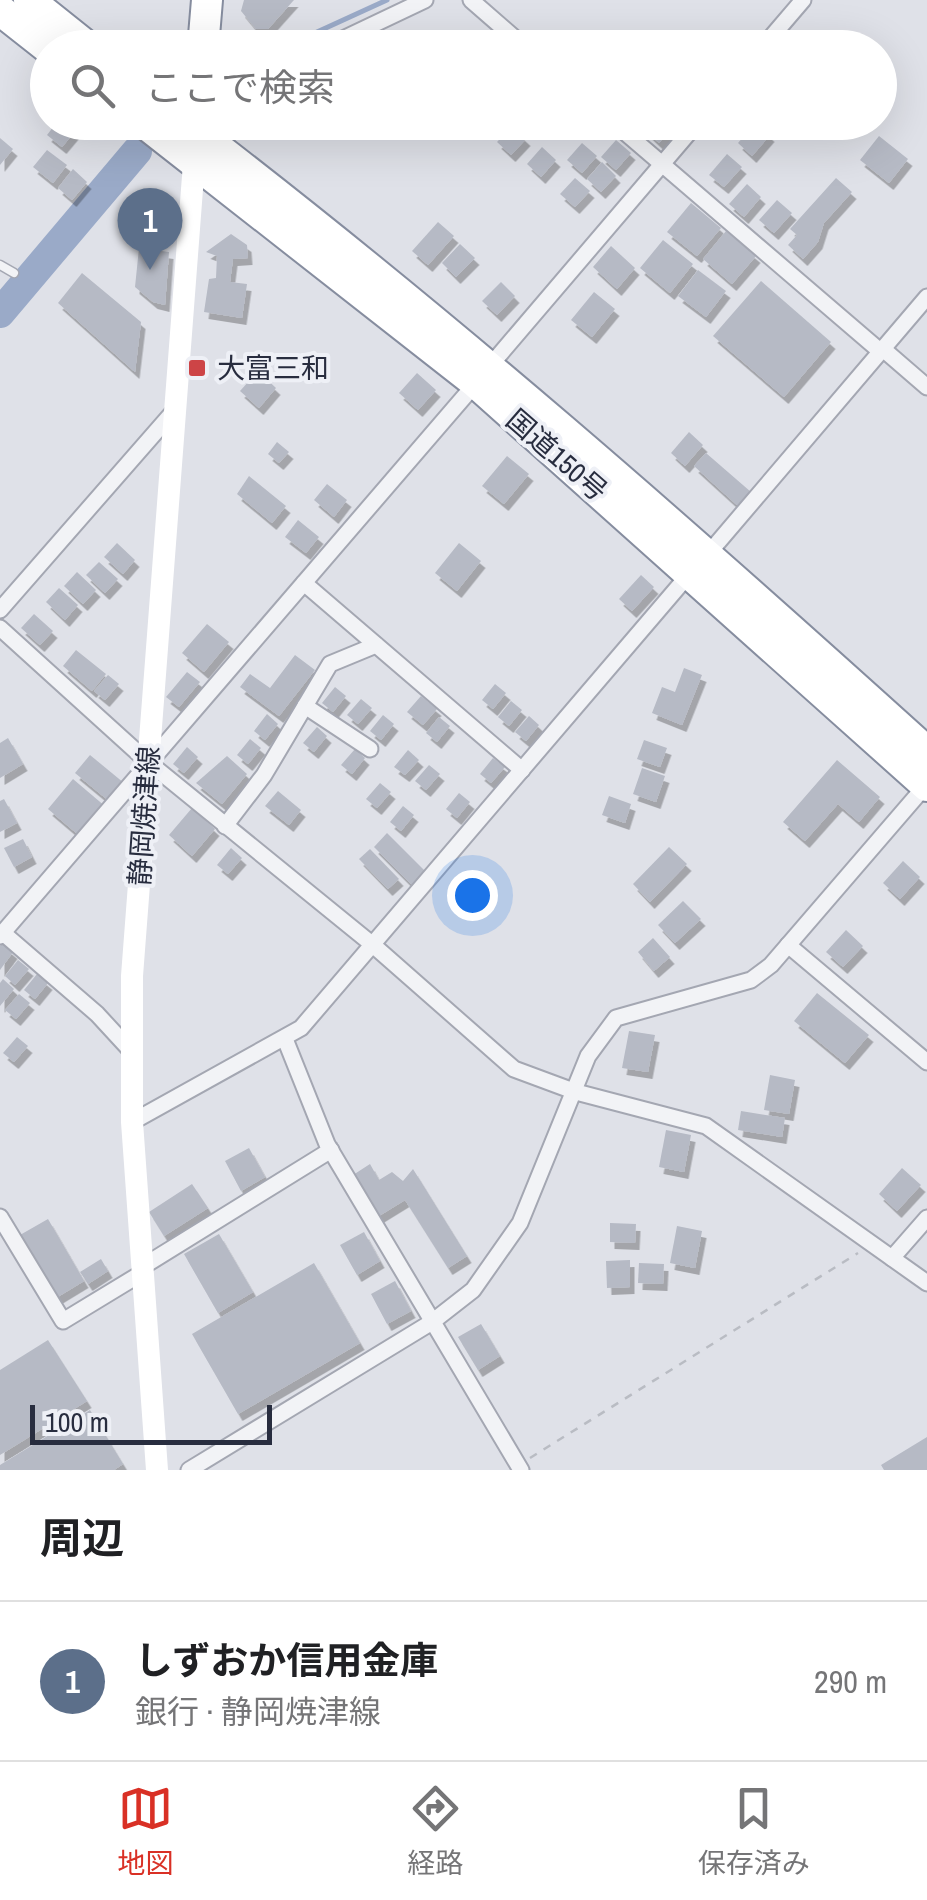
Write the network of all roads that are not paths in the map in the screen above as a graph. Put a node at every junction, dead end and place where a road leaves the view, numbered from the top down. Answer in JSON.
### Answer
{"nodes":[{"id":1,"x":30,"y":0,"type":"edge"},
{"id":2,"x":207,"y":0,"type":"edge"},
{"id":3,"x":425,"y":0,"type":"edge"},
{"id":4,"x":471,"y":0,"type":"edge"},
{"id":5,"x":803,"y":0,"type":"edge"},
{"id":6,"x":0,"y":10,"type":"edge"},
{"id":7,"x":67,"y":30,"type":"edge"},
{"id":8,"x":204,"y":30,"type":"edge"},
{"id":9,"x":362,"y":30,"type":"edge"},
{"id":10,"x":505,"y":30,"type":"edge"},
{"id":11,"x":777,"y":30,"type":"edge"},
{"id":12,"x":30,"y":34,"type":"edge"},
{"id":13,"x":194,"y":140,"type":"edge"},
{"id":14,"x":200,"y":140,"type":"edge"},
{"id":15,"x":634,"y":140,"type":"edge"},
{"id":16,"x":683,"y":140,"type":"edge"},
{"id":17,"x":662,"y":165,"type":"junction"},
{"id":18,"x":0,"y":265,"type":"edge"},
{"id":19,"x":14,"y":273,"type":"dead end"},
{"id":20,"x":927,"y":297,"type":"edge"},
{"id":21,"x":881,"y":350,"type":"junction"},
{"id":22,"x":482,"y":375,"type":"junction"},
{"id":23,"x":927,"y":387,"type":"edge"},
{"id":24,"x":174,"y":411,"type":"junction"},
{"id":25,"x":699,"y":563,"type":"junction"},
{"id":26,"x":304,"y":582,"type":"junction"},
{"id":27,"x":0,"y":610,"type":"edge"},
{"id":28,"x":0,"y":628,"type":"edge"},
{"id":29,"x":376,"y":645,"type":"junction"},
{"id":30,"x":304,"y":706,"type":"junction"},
{"id":31,"x":370,"y":749,"type":"dead end"},
{"id":32,"x":927,"y":752,"type":"edge"},
{"id":33,"x":148,"y":762,"type":"junction"},
{"id":34,"x":522,"y":770,"type":"junction"},
{"id":35,"x":927,"y":785,"type":"edge"},
{"id":36,"x":226,"y":826,"type":"junction"},
{"id":37,"x":2,"y":934,"type":"edge"},
{"id":38,"x":788,"y":945,"type":"junction"},
{"id":39,"x":373,"y":946,"type":"junction"},
{"id":40,"x":285,"y":1040,"type":"junction"},
{"id":41,"x":132,"y":1052,"type":"junction"},
{"id":42,"x":927,"y":1062,"type":"edge"},
{"id":43,"x":576,"y":1092,"type":"junction"},
{"id":44,"x":132,"y":1122,"type":"junction"},
{"id":45,"x":330,"y":1150,"type":"junction"},
{"id":46,"x":0,"y":1216,"type":"edge"},
{"id":47,"x":927,"y":1218,"type":"edge"},
{"id":48,"x":892,"y":1258,"type":"junction"},
{"id":49,"x":142,"y":1270,"type":"junction"},
{"id":50,"x":927,"y":1284,"type":"edge"},
{"id":51,"x":432,"y":1322,"type":"junction"},
{"id":52,"x":196,"y":1468,"type":"edge"},
{"id":53,"x":520,"y":1468,"type":"edge"},
{"id":54,"x":157,"y":1470,"type":"edge"}],
"edges":[{"from":1,"to":7,"type":"highway"},
{"from":2,"to":8,"type":"highway"},
{"from":3,"to":9,"type":"street"},
{"from":4,"to":10,"type":"street"},
{"from":5,"to":11,"type":"street"},
{"from":6,"to":12,"type":"highway"},
{"from":13,"to":24,"type":"main road","name":"静岡焼津線"},
{"from":14,"to":22,"type":"highway","name":"国道150号"},
{"from":15,"to":17,"type":"street"},
{"from":16,"to":17,"type":"street"},
{"from":17,"to":21,"type":"street"},
{"from":17,"to":22,"type":"street"},
{"from":18,"to":19,"type":"lane"},
{"from":20,"to":21,"type":"street"},
{"from":21,"to":23,"type":"street"},
{"from":21,"to":25,"type":"street"},
{"from":22,"to":25,"type":"highway","name":"国道150号"},
{"from":22,"to":26,"type":"street"},
{"from":24,"to":27,"type":"street"},
{"from":24,"to":33,"type":"main road","name":"静岡焼津線"},
{"from":25,"to":32,"type":"highway","name":"国道150号"},
{"from":25,"to":34,"type":"street"},
{"from":25,"to":35,"type":"highway","name":"国道150号"},
{"from":26,"to":29,"type":"street"},
{"from":26,"to":33,"type":"street"},
{"from":28,"to":33,"type":"street"},
{"from":29,"to":30,"type":"street"},
{"from":29,"to":34,"type":"street"},
{"from":30,"to":31,"type":"street"},
{"from":30,"to":36,"type":"street"},
{"from":33,"to":36,"type":"street"},
{"from":33,"to":37,"type":"street"},
{"from":33,"to":41,"type":"main road","name":"静岡焼津線"},
{"from":34,"to":39,"type":"street"},
{"from":35,"to":38,"type":"street"},
{"from":36,"to":39,"type":"street"},
{"from":37,"to":41,"type":"street"},
{"from":38,"to":42,"type":"street"},
{"from":38,"to":43,"type":"street"},
{"from":39,"to":40,"type":"street"},
{"from":39,"to":43,"type":"street"},
{"from":40,"to":44,"type":"street"},
{"from":40,"to":45,"type":"street"},
{"from":41,"to":44,"type":"main road","name":"静岡焼津線"},
{"from":43,"to":48,"type":"street"},
{"from":43,"to":51,"type":"street"},
{"from":44,"to":49,"type":"main road","name":"静岡焼津線"},
{"from":45,"to":49,"type":"street"},
{"from":45,"to":51,"type":"street"},
{"from":46,"to":49,"type":"street"},
{"from":47,"to":48,"type":"street"},
{"from":48,"to":50,"type":"street"},
{"from":49,"to":54,"type":"main road","name":"静岡焼津線"},
{"from":51,"to":52,"type":"street"},
{"from":51,"to":53,"type":"street"}]}
